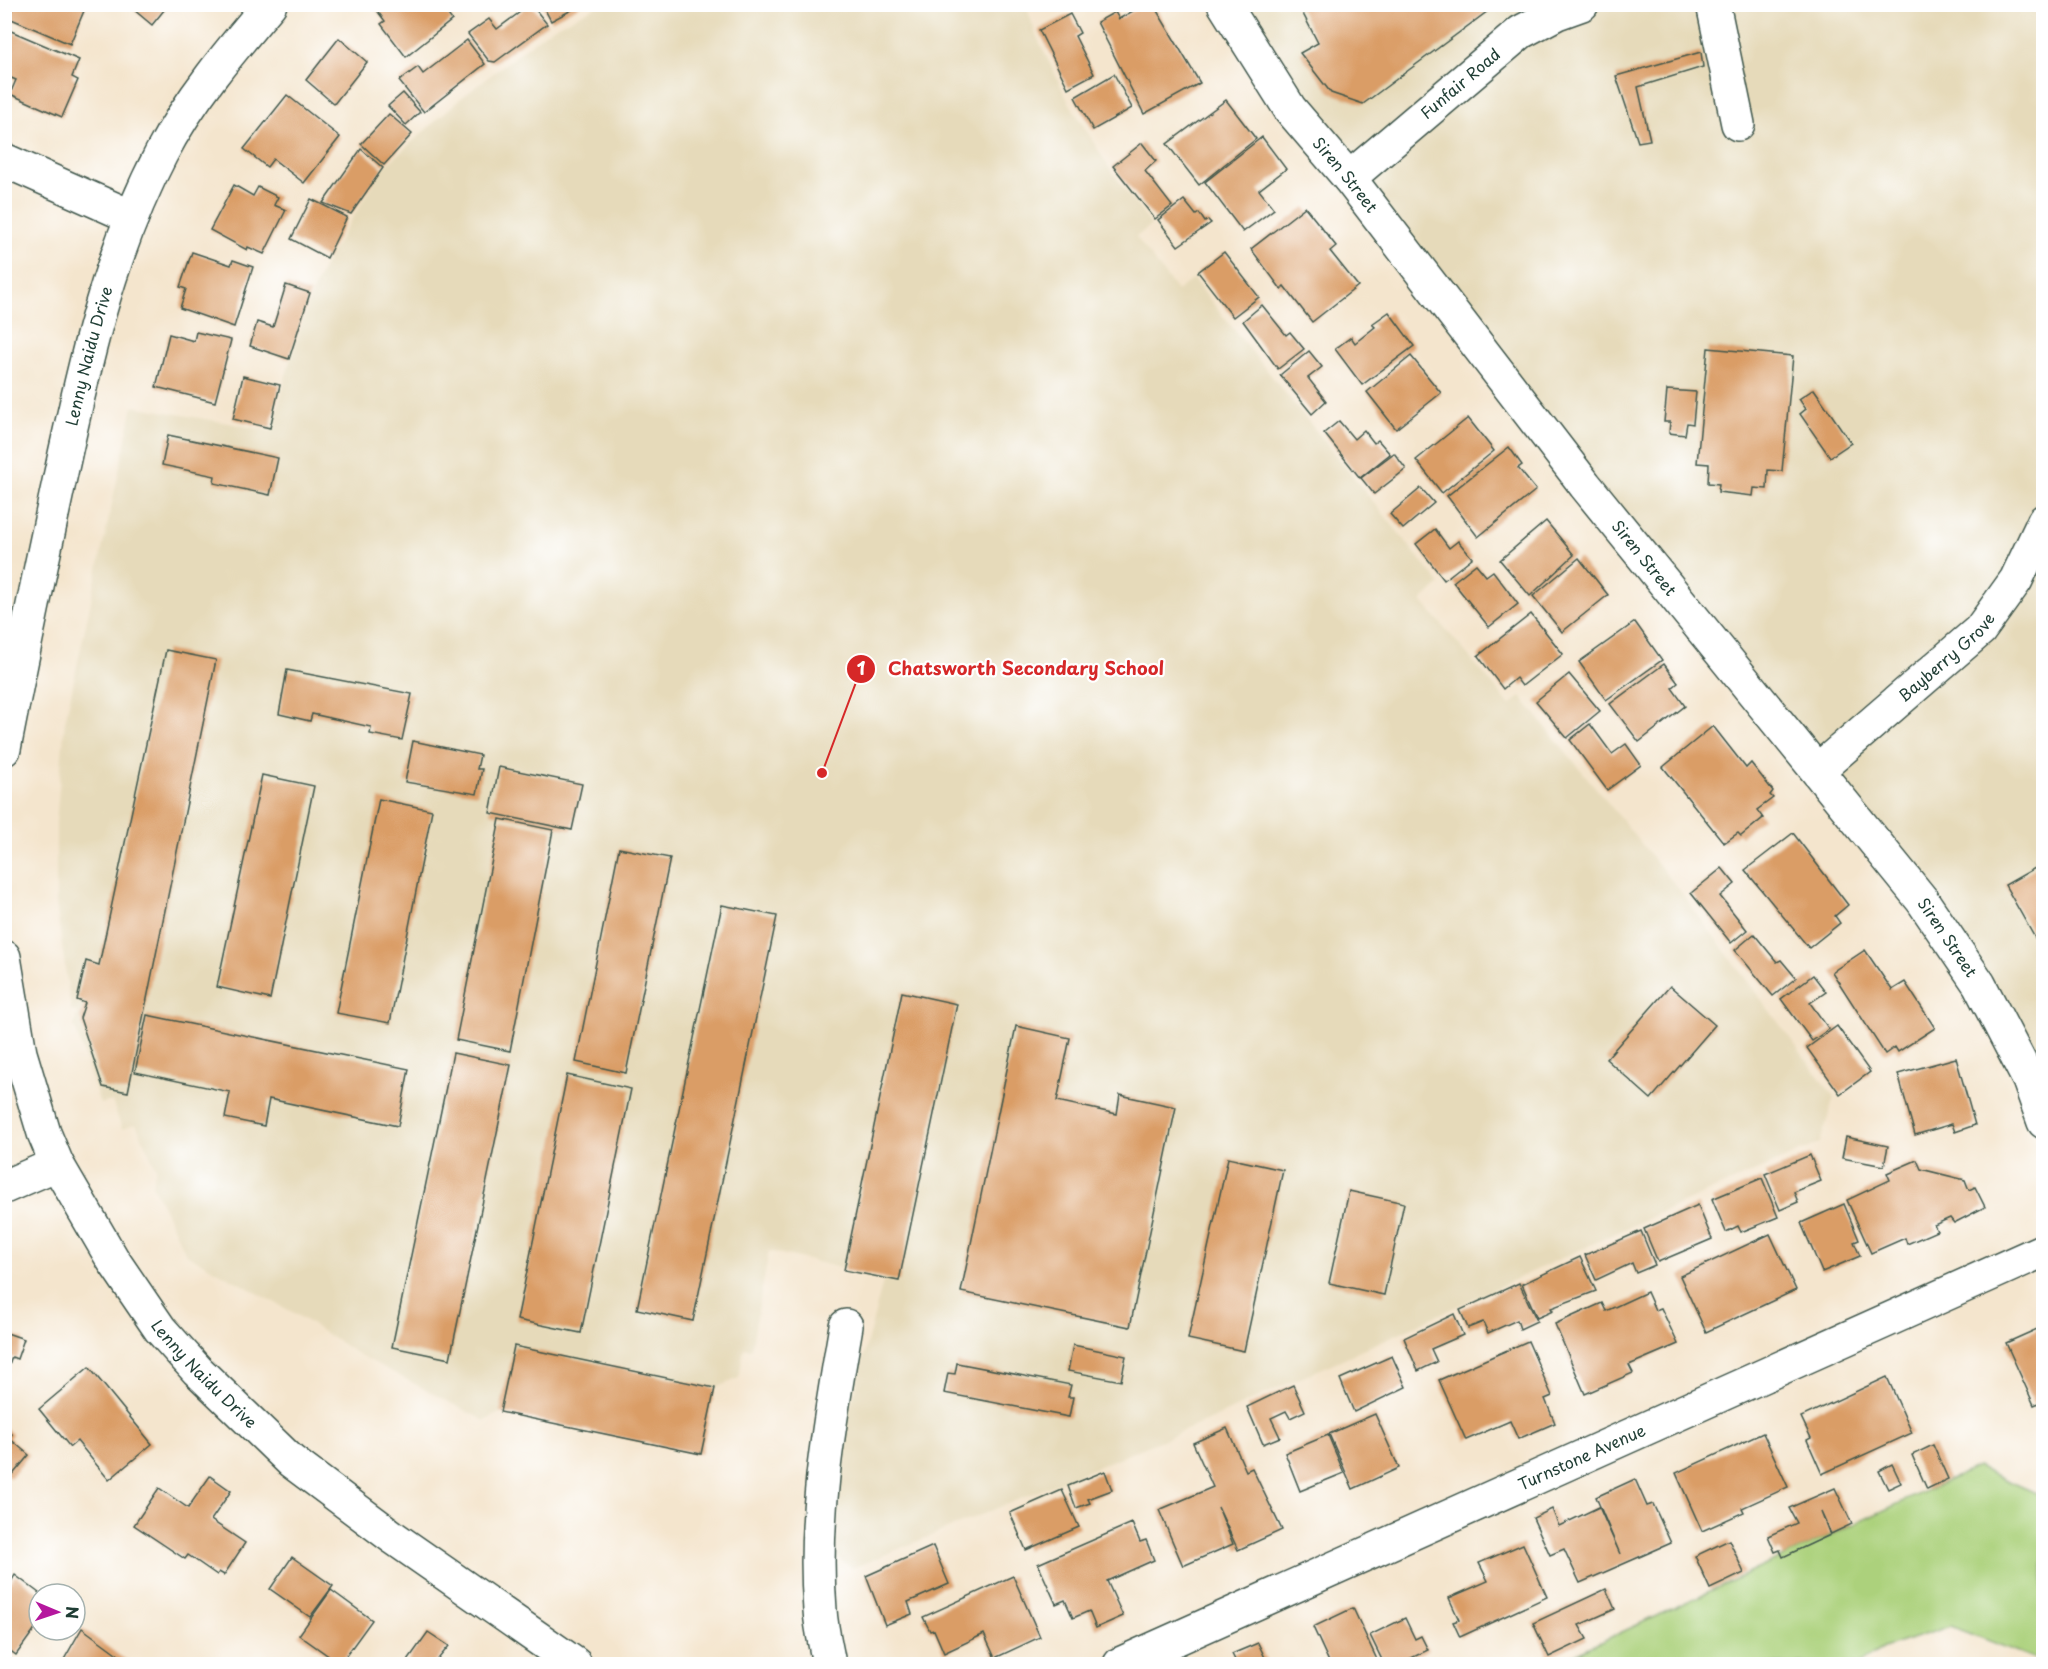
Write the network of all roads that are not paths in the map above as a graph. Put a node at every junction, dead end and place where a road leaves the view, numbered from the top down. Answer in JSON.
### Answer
{"nodes":[{"id":1,"x":270,"y":4,"type":"edge"},
{"id":2,"x":1224,"y":4,"type":"edge"},
{"id":3,"x":1582,"y":4,"type":"edge"},
{"id":4,"x":1713,"y":4,"type":"edge"},
{"id":5,"x":1738,"y":124,"type":"dead end"},
{"id":6,"x":4,"y":160,"type":"edge"},
{"id":7,"x":1349,"y":178,"type":"junction"},
{"id":8,"x":132,"y":217,"type":"junction"},
{"id":9,"x":2043,"y":521,"type":"edge"},
{"id":10,"x":4,"y":749,"type":"edge"},
{"id":11,"x":1818,"y":770,"type":"junction"},
{"id":12,"x":4,"y":957,"type":"edge"},
{"id":13,"x":2043,"y":1122,"type":"edge"},
{"id":14,"x":57,"y":1164,"type":"junction"},
{"id":15,"x":4,"y":1187,"type":"edge"},
{"id":16,"x":2043,"y":1250,"type":"edge"},
{"id":17,"x":846,"y":1326,"type":"dead end"},
{"id":18,"x":575,"y":1665,"type":"edge"},
{"id":19,"x":829,"y":1665,"type":"edge"},
{"id":20,"x":1120,"y":1665,"type":"edge"}],
"edges":[{"from":1,"to":8,"type":"street","name":"Lenny Naidu Drive"},
{"from":2,"to":7,"type":"street","name":"Siren Street"},
{"from":3,"to":7,"type":"street","name":"Funfair Road"},
{"from":4,"to":5,"type":"street"},
{"from":6,"to":8,"type":"street"},
{"from":7,"to":11,"type":"street","name":"Siren Street"},
{"from":8,"to":10,"type":"street","name":"Lenny Naidu Drive"},
{"from":9,"to":11,"type":"street","name":"Bayberry Grove"},
{"from":11,"to":13,"type":"street","name":"Siren Street"},
{"from":12,"to":14,"type":"street","name":"Lenny Naidu Drive"},
{"from":14,"to":15,"type":"street"},
{"from":14,"to":18,"type":"street","name":"Lenny Naidu Drive"},
{"from":16,"to":20,"type":"street","name":"Turnstone Avenue"},
{"from":17,"to":19,"type":"street"}]}
